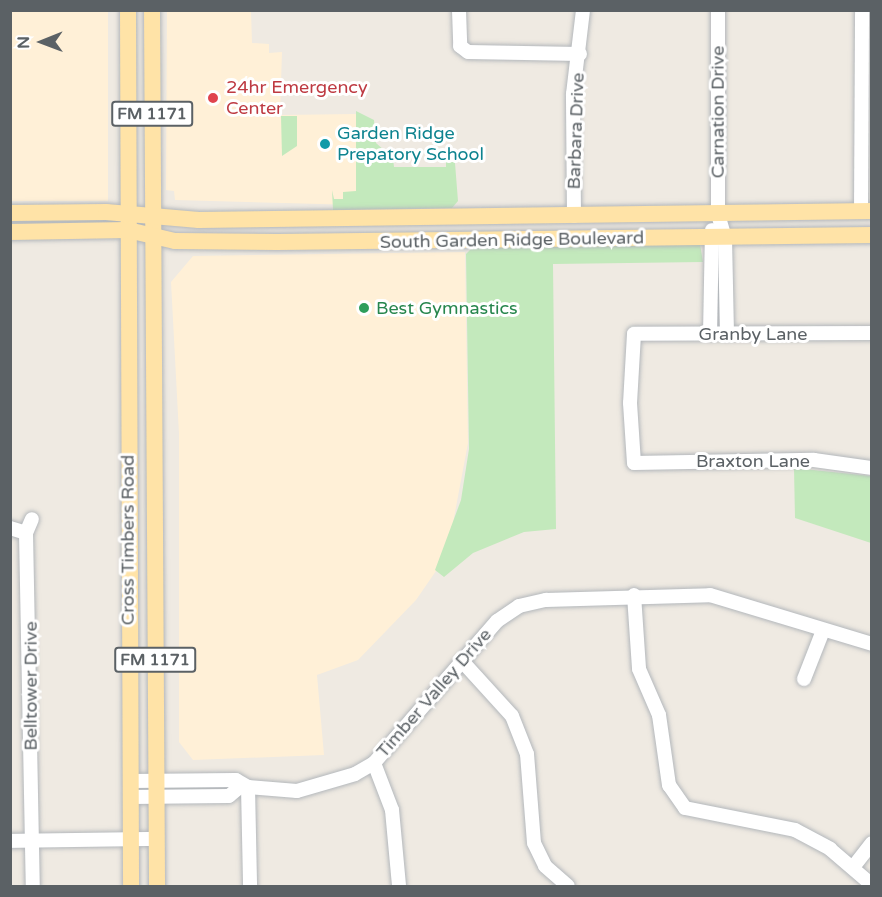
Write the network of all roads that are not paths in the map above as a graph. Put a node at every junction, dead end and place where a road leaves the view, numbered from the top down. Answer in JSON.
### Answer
{"nodes":[{"id":1,"x":128,"y":10,"type":"edge"},
{"id":2,"x":152,"y":10,"type":"edge"},
{"id":3,"x":459,"y":10,"type":"edge"},
{"id":4,"x":583,"y":10,"type":"edge"},
{"id":5,"x":718,"y":10,"type":"edge"},
{"id":6,"x":862,"y":10,"type":"edge"},
{"id":7,"x":580,"y":54,"type":"junction"},
{"id":8,"x":866,"y":212,"type":"edge"},
{"id":9,"x":10,"y":213,"type":"edge"},
{"id":10,"x":718,"y":214,"type":"junction"},
{"id":11,"x":153,"y":216,"type":"junction"},
{"id":12,"x":463,"y":216,"type":"junction"},
{"id":13,"x":574,"y":216,"type":"junction"},
{"id":14,"x":128,"y":221,"type":"junction"},
{"id":15,"x":10,"y":232,"type":"edge"},
{"id":16,"x":872,"y":235,"type":"edge"},
{"id":17,"x":153,"y":238,"type":"junction"},
{"id":18,"x":717,"y":238,"type":"junction"},
{"id":19,"x":462,"y":241,"type":"junction"},
{"id":20,"x":872,"y":333,"type":"edge"},
{"id":21,"x":710,"y":334,"type":"junction"},
{"id":22,"x":727,"y":334,"type":"junction"},
{"id":23,"x":127,"y":438,"type":"junction"},
{"id":24,"x":154,"y":438,"type":"junction"},
{"id":25,"x":634,"y":463,"type":"joint"},
{"id":26,"x":872,"y":468,"type":"edge"},
{"id":27,"x":32,"y":519,"type":"dead end"},
{"id":28,"x":10,"y":528,"type":"edge"},
{"id":29,"x":26,"y":533,"type":"junction"},
{"id":30,"x":154,"y":579,"type":"junction"},
{"id":31,"x":128,"y":580,"type":"junction"},
{"id":32,"x":634,"y":595,"type":"junction"},
{"id":33,"x":822,"y":633,"type":"junction"},
{"id":34,"x":872,"y":644,"type":"edge"},
{"id":35,"x":462,"y":661,"type":"junction"},
{"id":36,"x":804,"y":679,"type":"dead end"},
{"id":37,"x":374,"y":763,"type":"junction"},
{"id":38,"x":245,"y":787,"type":"junction"},
{"id":39,"x":156,"y":788,"type":"junction"},
{"id":40,"x":131,"y":789,"type":"junction"},
{"id":41,"x":131,"y":839,"type":"junction"},
{"id":42,"x":158,"y":839,"type":"junction"},
{"id":43,"x":33,"y":840,"type":"junction"},
{"id":44,"x":10,"y":841,"type":"edge"},
{"id":45,"x":872,"y":843,"type":"edge"},
{"id":46,"x":854,"y":866,"type":"junction"},
{"id":47,"x":872,"y":885,"type":"edge"},
{"id":48,"x":33,"y":886,"type":"edge"},
{"id":49,"x":131,"y":886,"type":"edge"},
{"id":50,"x":157,"y":886,"type":"edge"},
{"id":51,"x":250,"y":886,"type":"edge"},
{"id":52,"x":399,"y":886,"type":"edge"},
{"id":53,"x":568,"y":886,"type":"edge"}],
"edges":[{"from":1,"to":14,"type":"main road","number":"FM 1171"},
{"from":2,"to":11,"type":"main road","number":"FM 1171"},
{"from":3,"to":7,"type":"street"},
{"from":4,"to":7,"type":"street","name":"Barbara Drive"},
{"from":5,"to":10,"type":"street","name":"Carnation Drive"},
{"from":6,"to":8,"type":"street"},
{"from":7,"to":13,"type":"street","name":"Barbara Drive"},
{"from":8,"to":10,"type":"main road","name":"South Garden Ridge Boulevard"},
{"from":9,"to":14,"type":"main road"},
{"from":10,"to":13,"type":"main road","name":"South Garden Ridge Boulevard"},
{"from":10,"to":18,"type":"street","name":"Carnation Drive"},
{"from":11,"to":12,"type":"main road","name":"South Garden Ridge Boulevard"},
{"from":11,"to":14,"type":"main road","name":"South Garden Ridge Boulevard"},
{"from":11,"to":17,"type":"main road","number":"FM 1171"},
{"from":12,"to":13,"type":"main road","name":"South Garden Ridge Boulevard"},
{"from":12,"to":19,"type":"main road"},
{"from":14,"to":15,"type":"main road"},
{"from":14,"to":17,"type":"main road","name":"South Garden Ridge Boulevard"},
{"from":14,"to":23,"type":"main road","name":"Cross Timbers Road","number":"FM 1171"},
{"from":16,"to":18,"type":"main road","name":"South Garden Ridge Boulevard"},
{"from":17,"to":19,"type":"main road","name":"South Garden Ridge Boulevard"},
{"from":17,"to":24,"type":"main road","name":"Cross Timbers Road","number":"FM 1171"},
{"from":18,"to":19,"type":"main road","name":"South Garden Ridge Boulevard"},
{"from":18,"to":21,"type":"street","name":"Carnation Drive"},
{"from":18,"to":22,"type":"street","name":"Carnation Drive"},
{"from":20,"to":22,"type":"street","name":"Granby Lane"},
{"from":21,"to":22,"type":"street","name":"Granby Lane"},
{"from":21,"to":25,"type":"street","name":"Granby Lane"},
{"from":23,"to":24,"type":"main road"},
{"from":23,"to":31,"type":"main road","name":"Cross Timbers Road","number":"FM 1171"},
{"from":24,"to":30,"type":"main road","name":"Cross Timbers Road","number":"FM 1171"},
{"from":25,"to":26,"type":"street","name":"Braxton Lane"},
{"from":27,"to":29,"type":"street"},
{"from":28,"to":29,"type":"street"},
{"from":29,"to":43,"type":"street","name":"Belltower Drive"},
{"from":30,"to":31,"type":"main road"},
{"from":30,"to":39,"type":"main road","name":"Cross Timbers Road","number":"FM 1171"},
{"from":31,"to":40,"type":"main road","name":"Cross Timbers Road","number":"FM 1171"},
{"from":32,"to":33,"type":"street","name":"Timber Valley Drive"},
{"from":32,"to":35,"type":"street","name":"Timber Valley Drive"},
{"from":32,"to":46,"type":"street"},
{"from":33,"to":34,"type":"street","name":"Timber Valley Drive"},
{"from":33,"to":36,"type":"street"},
{"from":35,"to":37,"type":"street","name":"Timber Valley Drive"},
{"from":35,"to":53,"type":"street"},
{"from":37,"to":38,"type":"street","name":"Timber Valley Drive"},
{"from":37,"to":52,"type":"street"},
{"from":38,"to":39,"type":"street","name":"Timber Valley Drive"},
{"from":38,"to":51,"type":"street"},
{"from":39,"to":40,"type":"street","name":"Timber Valley Drive"},
{"from":39,"to":42,"type":"main road","name":"Cross Timbers Road","number":"FM 1171"},
{"from":40,"to":41,"type":"main road","name":"Cross Timbers Road","number":"FM 1171"},
{"from":41,"to":42,"type":"street"},
{"from":41,"to":43,"type":"street"},
{"from":41,"to":49,"type":"main road","name":"Cross Timbers Road","number":"FM 1171"},
{"from":42,"to":50,"type":"main road","name":"Cross Timbers Road","number":"FM 1171"},
{"from":43,"to":44,"type":"street"},
{"from":43,"to":48,"type":"street","name":"Belltower Drive"},
{"from":45,"to":46,"type":"street"},
{"from":46,"to":47,"type":"street"}]}
